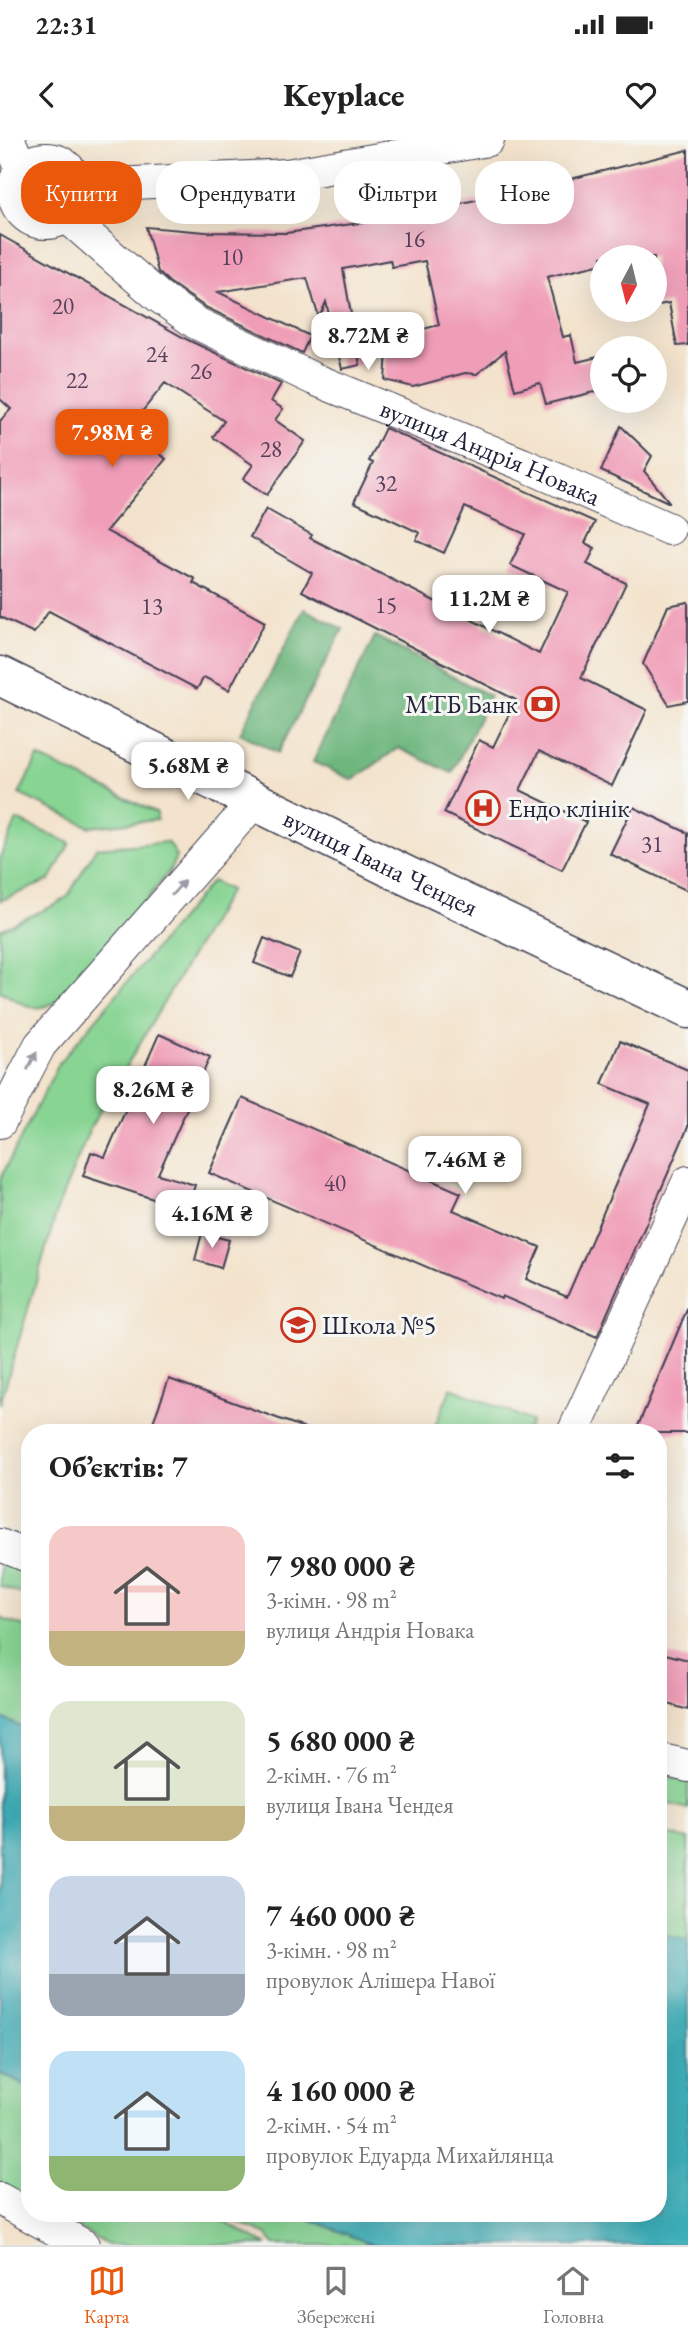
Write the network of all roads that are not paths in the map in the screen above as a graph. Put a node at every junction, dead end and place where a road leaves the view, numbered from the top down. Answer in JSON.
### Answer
{"nodes":[{"id":1,"x":9,"y":140,"type":"edge"},
{"id":2,"x":488,"y":140,"type":"edge"},
{"id":3,"x":12,"y":180,"type":"edge"},
{"id":4,"x":142,"y":183,"type":"edge"},
{"id":5,"x":21,"y":210,"type":"edge"},
{"id":6,"x":75,"y":224,"type":"edge"},
{"id":7,"x":668,"y":529,"type":"dead end"},
{"id":8,"x":0,"y":676,"type":"edge"},
{"id":9,"x":254,"y":802,"type":"junction"},
{"id":10,"x":688,"y":1009,"type":"edge"},
{"id":11,"x":0,"y":1122,"type":"edge"},
{"id":12,"x":688,"y":1182,"type":"edge"},
{"id":13,"x":577,"y":1424,"type":"edge"},
{"id":14,"x":0,"y":1545,"type":"edge"},
{"id":15,"x":21,"y":1553,"type":"edge"},
{"id":16,"x":667,"y":1761,"type":"edge"},
{"id":17,"x":688,"y":1766,"type":"edge"},
{"id":18,"x":0,"y":2199,"type":"edge"},
{"id":19,"x":21,"y":2211,"type":"edge"},
{"id":20,"x":42,"y":2222,"type":"edge"},
{"id":21,"x":83,"y":2245,"type":"edge"}],
"edges":[{"from":1,"to":3,"type":"street"},
{"from":2,"to":4,"type":"street"},
{"from":3,"to":5,"type":"street"},
{"from":6,"to":7,"type":"street","name":"вулиця Андрія Новака"},
{"from":8,"to":9,"type":"main road","name":"вулиця Івана Чендея"},
{"from":9,"to":10,"type":"main road","name":"вулиця Івана Чендея"},
{"from":11,"to":9,"type":"street","one_way":true},
{"from":12,"to":13,"type":"street"},
{"from":14,"to":15,"type":"street"},
{"from":16,"to":17,"type":"street"},
{"from":18,"to":19,"type":"street"},
{"from":20,"to":21,"type":"street"}]}
